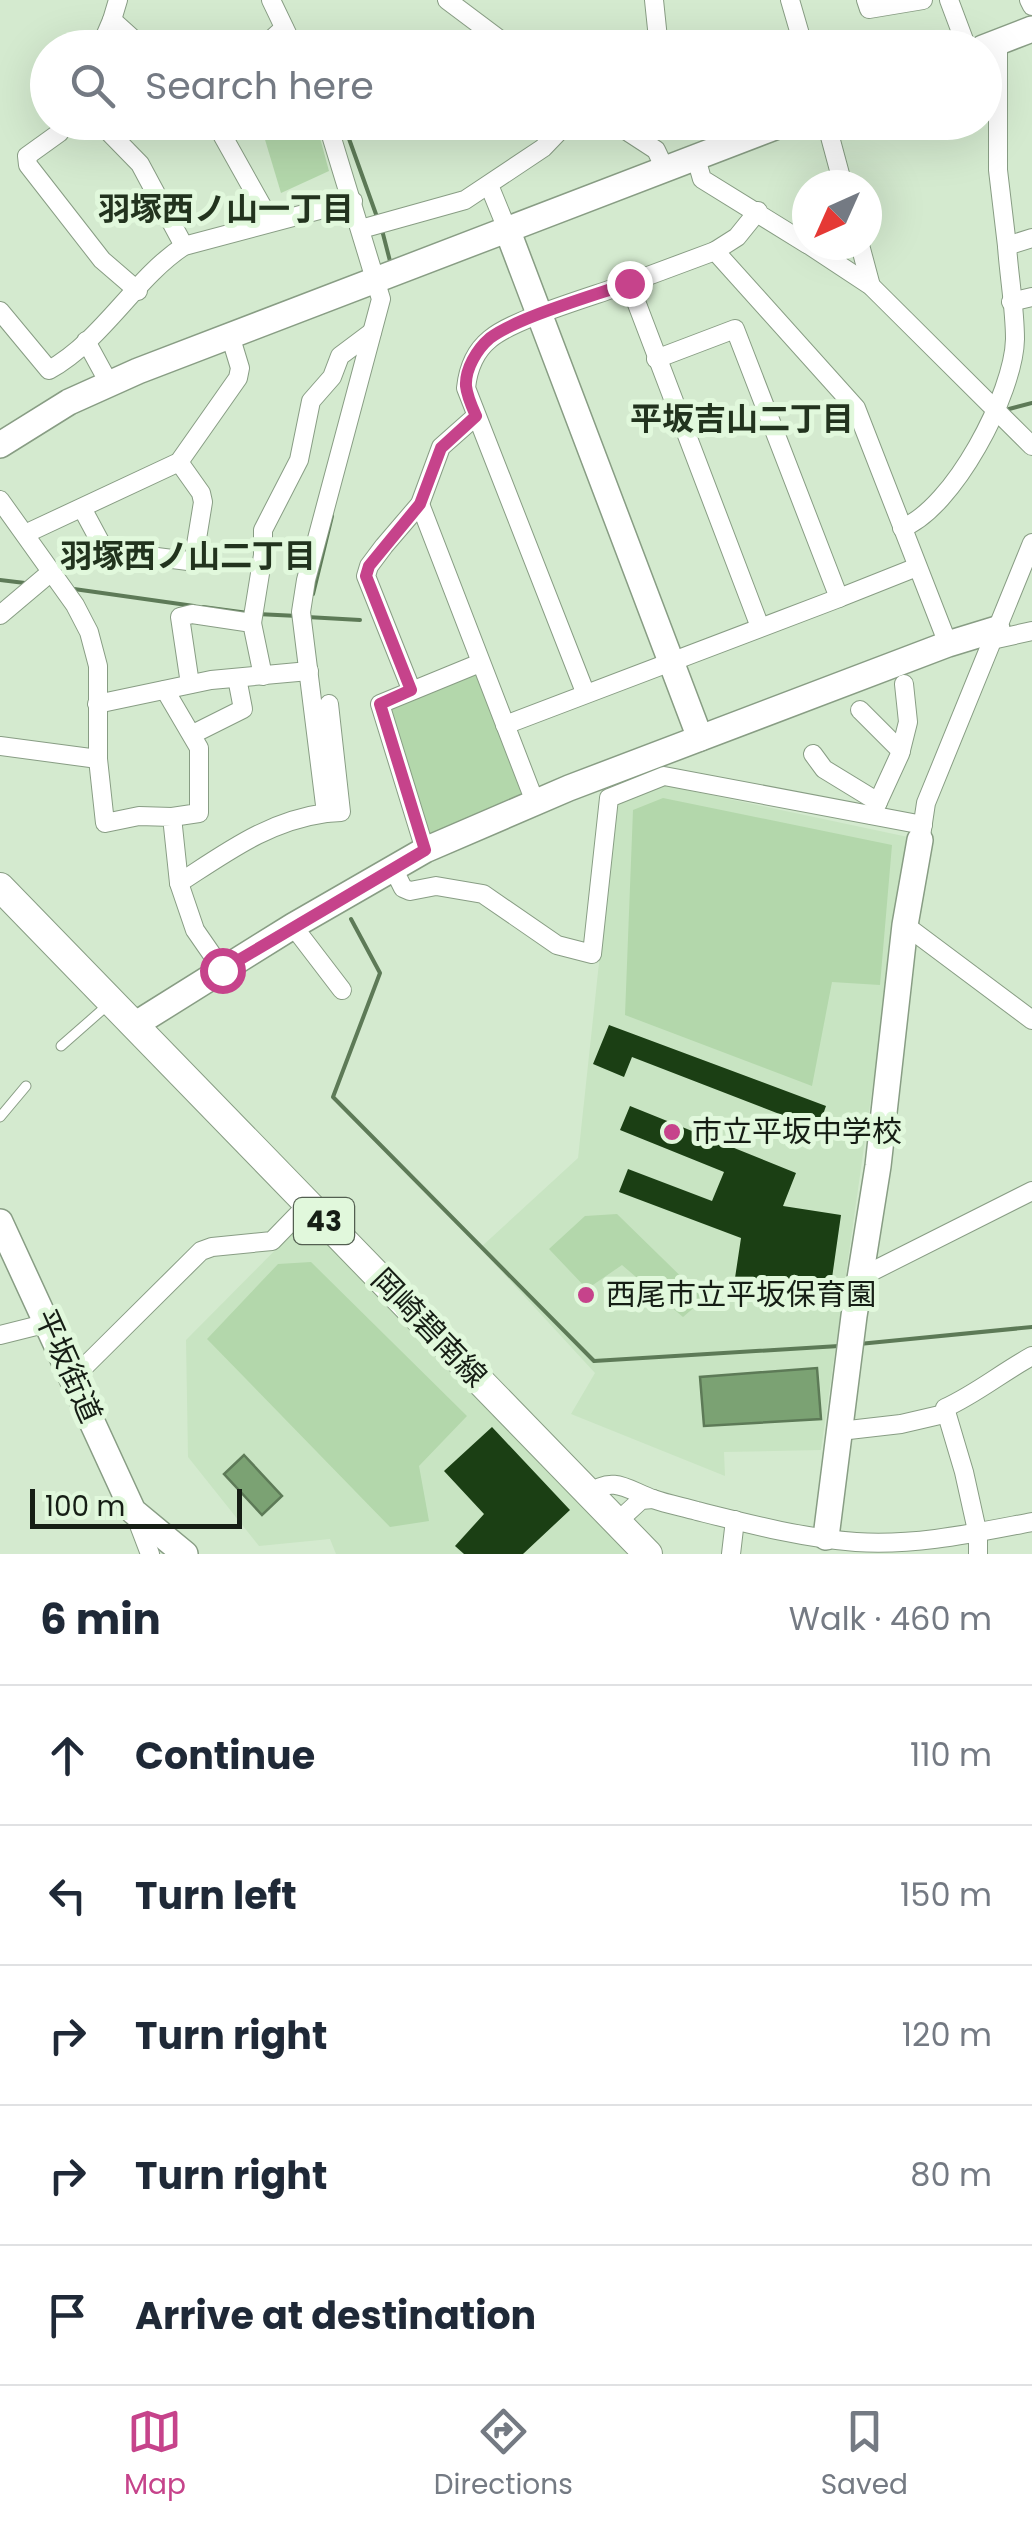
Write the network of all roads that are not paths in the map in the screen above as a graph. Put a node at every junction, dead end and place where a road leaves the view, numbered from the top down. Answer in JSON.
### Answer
{"nodes":[{"id":1,"x":118,"y":0,"type":"edge"},
{"id":2,"x":272,"y":0,"type":"edge"},
{"id":3,"x":448,"y":0,"type":"edge"},
{"id":4,"x":654,"y":0,"type":"edge"},
{"id":5,"x":790,"y":0,"type":"edge"},
{"id":6,"x":866,"y":0,"type":"edge"},
{"id":7,"x":923,"y":0,"type":"edge"},
{"id":8,"x":948,"y":0,"type":"edge"},
{"id":9,"x":112,"y":20,"type":"junction"},
{"id":10,"x":284,"y":28,"type":"edge"},
{"id":11,"x":1032,"y":29,"type":"edge"},
{"id":12,"x":108,"y":30,"type":"edge"},
{"id":13,"x":123,"y":30,"type":"edge"},
{"id":14,"x":487,"y":30,"type":"edge"},
{"id":15,"x":658,"y":30,"type":"edge"},
{"id":16,"x":799,"y":30,"type":"edge"},
{"id":17,"x":960,"y":30,"type":"edge"},
{"id":18,"x":1002,"y":40,"type":"edge"},
{"id":19,"x":50,"y":140,"type":"edge"},
{"id":20,"x":118,"y":140,"type":"edge"},
{"id":21,"x":225,"y":140,"type":"edge"},
{"id":22,"x":333,"y":140,"type":"edge"},
{"id":23,"x":551,"y":140,"type":"edge"},
{"id":24,"x":648,"y":140,"type":"edge"},
{"id":25,"x":742,"y":140,"type":"edge"},
{"id":26,"x":831,"y":140,"type":"edge"},
{"id":27,"x":996,"y":140,"type":"edge"},
{"id":28,"x":696,"y":158,"type":"junction"},
{"id":29,"x":666,"y":169,"type":"junction"},
{"id":30,"x":839,"y":170,"type":"edge"},
{"id":31,"x":489,"y":185,"type":"junction"},
{"id":32,"x":353,"y":201,"type":"junction"},
{"id":33,"x":758,"y":211,"type":"junction"},
{"id":34,"x":271,"y":222,"type":"junction"},
{"id":35,"x":507,"y":229,"type":"junction"},
{"id":36,"x":361,"y":230,"type":"junction"},
{"id":37,"x":792,"y":233,"type":"edge"},
{"id":38,"x":1032,"y":238,"type":"edge"},
{"id":39,"x":184,"y":246,"type":"junction"},
{"id":40,"x":1007,"y":246,"type":"junction"},
{"id":41,"x":715,"y":251,"type":"junction"},
{"id":42,"x":832,"y":260,"type":"edge"},
{"id":43,"x":864,"y":260,"type":"edge"},
{"id":44,"x":375,"y":280,"type":"junction"},
{"id":45,"x":629,"y":283,"type":"junction"},
{"id":46,"x":871,"y":286,"type":"junction"},
{"id":47,"x":138,"y":291,"type":"junction"},
{"id":48,"x":1032,"y":297,"type":"edge"},
{"id":49,"x":1011,"y":302,"type":"junction"},
{"id":50,"x":0,"y":311,"type":"edge"},
{"id":51,"x":540,"y":316,"type":"junction"},
{"id":52,"x":372,"y":332,"type":"junction"},
{"id":53,"x":230,"y":335,"type":"junction"},
{"id":54,"x":86,"y":341,"type":"junction"},
{"id":55,"x":656,"y":359,"type":"junction"},
{"id":56,"x":110,"y":385,"type":"junction"},
{"id":57,"x":996,"y":414,"type":"junction"},
{"id":58,"x":476,"y":416,"type":"junction"},
{"id":59,"x":0,"y":445,"type":"edge"},
{"id":60,"x":1032,"y":446,"type":"edge"},
{"id":61,"x":180,"y":462,"type":"junction"},
{"id":62,"x":0,"y":500,"type":"edge"},
{"id":63,"x":420,"y":504,"type":"junction"},
{"id":64,"x":82,"y":508,"type":"junction"},
{"id":65,"x":902,"y":528,"type":"junction"},
{"id":66,"x":25,"y":534,"type":"junction"},
{"id":67,"x":1032,"y":543,"type":"edge"},
{"id":68,"x":917,"y":567,"type":"junction"},
{"id":69,"x":52,"y":572,"type":"junction"},
{"id":70,"x":28,"y":591,"type":"junction"},
{"id":71,"x":69,"y":596,"type":"junction"},
{"id":72,"x":840,"y":598,"type":"junction"},
{"id":73,"x":0,"y":615,"type":"edge"},
{"id":74,"x":252,"y":624,"type":"junction"},
{"id":75,"x":760,"y":627,"type":"junction"},
{"id":76,"x":1032,"y":630,"type":"edge"},
{"id":77,"x":995,"y":635,"type":"junction"},
{"id":78,"x":948,"y":644,"type":"junction"},
{"id":79,"x":672,"y":660,"type":"junction"},
{"id":80,"x":480,"y":663,"type":"junction"},
{"id":81,"x":309,"y":671,"type":"junction"},
{"id":82,"x":263,"y":676,"type":"junction"},
{"id":83,"x":237,"y":678,"type":"junction"},
{"id":84,"x":190,"y":684,"type":"junction"},
{"id":85,"x":904,"y":684,"type":"dead end"},
{"id":86,"x":165,"y":690,"type":"junction"},
{"id":87,"x":411,"y":690,"type":"junction"},
{"id":88,"x":585,"y":692,"type":"junction"},
{"id":89,"x":96,"y":704,"type":"junction"},
{"id":90,"x":860,"y":710,"type":"dead end"},
{"id":91,"x":505,"y":725,"type":"junction"},
{"id":92,"x":193,"y":734,"type":"junction"},
{"id":93,"x":700,"y":738,"type":"junction"},
{"id":94,"x":0,"y":746,"type":"edge"},
{"id":95,"x":900,"y":751,"type":"junction"},
{"id":96,"x":813,"y":754,"type":"dead end"},
{"id":97,"x":98,"y":758,"type":"junction"},
{"id":98,"x":535,"y":802,"type":"junction"},
{"id":99,"x":875,"y":809,"type":"junction"},
{"id":100,"x":172,"y":817,"type":"junction"},
{"id":101,"x":922,"y":833,"type":"junction"},
{"id":102,"x":425,"y":850,"type":"junction"},
{"id":103,"x":393,"y":868,"type":"junction"},
{"id":104,"x":179,"y":883,"type":"junction"},
{"id":105,"x":0,"y":887,"type":"edge"},
{"id":106,"x":905,"y":925,"type":"junction"},
{"id":107,"x":293,"y":926,"type":"junction"},
{"id":108,"x":222,"y":970,"type":"junction"},
{"id":109,"x":342,"y":990,"type":"dead end"},
{"id":110,"x":112,"y":1001,"type":"junction"},
{"id":111,"x":1032,"y":1020,"type":"edge"},
{"id":112,"x":136,"y":1024,"type":"junction"},
{"id":113,"x":61,"y":1046,"type":"dead end"},
{"id":114,"x":26,"y":1086,"type":"dead end"},
{"id":115,"x":0,"y":1117,"type":"edge"},
{"id":116,"x":1032,"y":1191,"type":"edge"},
{"id":117,"x":308,"y":1204,"type":"junction"},
{"id":118,"x":0,"y":1222,"type":"edge"},
{"id":119,"x":861,"y":1277,"type":"junction"},
{"id":120,"x":48,"y":1323,"type":"junction"},
{"id":121,"x":0,"y":1335,"type":"edge"},
{"id":122,"x":1032,"y":1356,"type":"edge"},
{"id":123,"x":74,"y":1378,"type":"junction"},
{"id":124,"x":944,"y":1414,"type":"junction"},
{"id":125,"x":840,"y":1431,"type":"junction"},
{"id":126,"x":590,"y":1494,"type":"junction"},
{"id":127,"x":653,"y":1500,"type":"junction"},
{"id":128,"x":134,"y":1511,"type":"junction"},
{"id":129,"x":736,"y":1520,"type":"junction"},
{"id":130,"x":617,"y":1522,"type":"junction"},
{"id":131,"x":1032,"y":1522,"type":"edge"},
{"id":132,"x":978,"y":1544,"type":"edge"},
{"id":133,"x":824,"y":1545,"type":"edge"},
{"id":134,"x":150,"y":1554,"type":"edge"},
{"id":135,"x":185,"y":1554,"type":"edge"},
{"id":136,"x":648,"y":1554,"type":"edge"},
{"id":137,"x":731,"y":1554,"type":"edge"}],
"edges":[{"from":1,"to":9,"type":"street"},
{"from":2,"to":10,"type":"street"},
{"from":3,"to":14,"type":"street"},
{"from":4,"to":15,"type":"street"},
{"from":5,"to":16,"type":"street"},
{"from":6,"to":7,"type":"street"},
{"from":8,"to":17,"type":"street"},
{"from":9,"to":12,"type":"street"},
{"from":9,"to":13,"type":"street"},
{"from":11,"to":18,"type":"street"},
{"from":19,"to":47,"type":"street"},
{"from":20,"to":39,"type":"street"},
{"from":21,"to":34,"type":"street"},
{"from":22,"to":32,"type":"street"},
{"from":23,"to":31,"type":"street"},
{"from":24,"to":29,"type":"street"},
{"from":25,"to":28,"type":"street"},
{"from":26,"to":30,"type":"street"},
{"from":27,"to":40,"type":"street"},
{"from":28,"to":29,"type":"street"},
{"from":28,"to":33,"type":"street"},
{"from":29,"to":35,"type":"street"},
{"from":31,"to":35,"type":"street"},
{"from":31,"to":36,"type":"street"},
{"from":32,"to":34,"type":"street"},
{"from":32,"to":36,"type":"street"},
{"from":33,"to":37,"type":"street"},
{"from":33,"to":41,"type":"street"},
{"from":34,"to":39,"type":"street"},
{"from":35,"to":44,"type":"street"},
{"from":35,"to":51,"type":"street"},
{"from":36,"to":44,"type":"street"},
{"from":38,"to":40,"type":"street"},
{"from":39,"to":47,"type":"street"},
{"from":40,"to":49,"type":"street"},
{"from":41,"to":45,"type":"street"},
{"from":41,"to":65,"type":"street"},
{"from":42,"to":46,"type":"street"},
{"from":43,"to":46,"type":"street"},
{"from":44,"to":52,"type":"street"},
{"from":44,"to":53,"type":"street"},
{"from":45,"to":51,"type":"street"},
{"from":45,"to":55,"type":"street"},
{"from":46,"to":57,"type":"street"},
{"from":47,"to":54,"type":"street"},
{"from":48,"to":49,"type":"street"},
{"from":49,"to":57,"type":"street"},
{"from":50,"to":54,"type":"street"},
{"from":51,"to":58,"type":"street"},
{"from":51,"to":79,"type":"street"},
{"from":52,"to":74,"type":"street"},
{"from":52,"to":81,"type":"street"},
{"from":53,"to":56,"type":"street"},
{"from":53,"to":61,"type":"street"},
{"from":54,"to":56,"type":"street"},
{"from":55,"to":72,"type":"street"},
{"from":55,"to":75,"type":"street"},
{"from":56,"to":59,"type":"street"},
{"from":57,"to":60,"type":"street"},
{"from":57,"to":65,"type":"street"},
{"from":58,"to":63,"type":"street"},
{"from":58,"to":88,"type":"street"},
{"from":61,"to":64,"type":"street"},
{"from":61,"to":64,"type":"street"},
{"from":62,"to":66,"type":"street"},
{"from":63,"to":80,"type":"street"},
{"from":63,"to":87,"type":"street"},
{"from":64,"to":66,"type":"street"},
{"from":65,"to":68,"type":"street"},
{"from":66,"to":69,"type":"street"},
{"from":67,"to":77,"type":"street"},
{"from":68,"to":72,"type":"street"},
{"from":68,"to":78,"type":"street"},
{"from":69,"to":70,"type":"street"},
{"from":69,"to":71,"type":"street"},
{"from":70,"to":71,"type":"street"},
{"from":70,"to":73,"type":"street"},
{"from":71,"to":89,"type":"street"},
{"from":72,"to":75,"type":"street"},
{"from":74,"to":82,"type":"street"},
{"from":74,"to":84,"type":"street"},
{"from":75,"to":79,"type":"street"},
{"from":76,"to":77,"type":"street"},
{"from":77,"to":78,"type":"street"},
{"from":77,"to":101,"type":"street"},
{"from":78,"to":93,"type":"street"},
{"from":79,"to":88,"type":"street"},
{"from":79,"to":93,"type":"street"},
{"from":80,"to":87,"type":"street"},
{"from":80,"to":91,"type":"street"},
{"from":81,"to":82,"type":"street"},
{"from":81,"to":104,"type":"street"},
{"from":82,"to":83,"type":"street"},
{"from":83,"to":84,"type":"street"},
{"from":83,"to":92,"type":"street"},
{"from":84,"to":86,"type":"street"},
{"from":85,"to":95,"type":"street"},
{"from":86,"to":89,"type":"street"},
{"from":86,"to":92,"type":"street"},
{"from":87,"to":102,"type":"street"},
{"from":88,"to":91,"type":"street"},
{"from":89,"to":97,"type":"street"},
{"from":90,"to":95,"type":"street"},
{"from":91,"to":98,"type":"street"},
{"from":92,"to":100,"type":"street"},
{"from":93,"to":98,"type":"street"},
{"from":94,"to":97,"type":"street"},
{"from":95,"to":99,"type":"street"},
{"from":96,"to":99,"type":"street"},
{"from":97,"to":100,"type":"street"},
{"from":98,"to":102,"type":"street"},
{"from":99,"to":101,"type":"street"},
{"from":99,"to":103,"type":"street"},
{"from":100,"to":104,"type":"street"},
{"from":101,"to":106,"type":"street"},
{"from":102,"to":103,"type":"street"},
{"from":103,"to":107,"type":"street"},
{"from":104,"to":108,"type":"street"},
{"from":105,"to":110,"type":"main road","name":"岡崎碧南線","number":"43"},
{"from":106,"to":111,"type":"street"},
{"from":106,"to":119,"type":"street"},
{"from":107,"to":108,"type":"street"},
{"from":107,"to":109,"type":"street"},
{"from":108,"to":112,"type":"street"},
{"from":110,"to":112,"type":"main road","name":"岡崎碧南線","number":"43"},
{"from":110,"to":113,"type":"lane"},
{"from":112,"to":117,"type":"main road","name":"岡崎碧南線","number":"43"},
{"from":114,"to":115,"type":"lane"},
{"from":116,"to":119,"type":"street"},
{"from":117,"to":123,"type":"street"},
{"from":117,"to":126,"type":"main road","name":"岡崎碧南線","number":"43"},
{"from":118,"to":120,"type":"street","name":"平坂街道"},
{"from":119,"to":125,"type":"street"},
{"from":120,"to":121,"type":"street"},
{"from":120,"to":123,"type":"street","name":"平坂街道"},
{"from":122,"to":124,"type":"street"},
{"from":123,"to":128,"type":"street","name":"平坂街道"},
{"from":124,"to":125,"type":"street"},
{"from":124,"to":132,"type":"street"},
{"from":125,"to":133,"type":"street"},
{"from":126,"to":127,"type":"street"},
{"from":126,"to":130,"type":"main road","name":"岡崎碧南線","number":"43"},
{"from":127,"to":129,"type":"street"},
{"from":127,"to":130,"type":"street"},
{"from":128,"to":134,"type":"street"},
{"from":128,"to":135,"type":"street"},
{"from":129,"to":133,"type":"street"},
{"from":129,"to":137,"type":"street"},
{"from":130,"to":136,"type":"main road","name":"岡崎碧南線","number":"43"},
{"from":131,"to":132,"type":"street"},
{"from":132,"to":133,"type":"street"}]}
